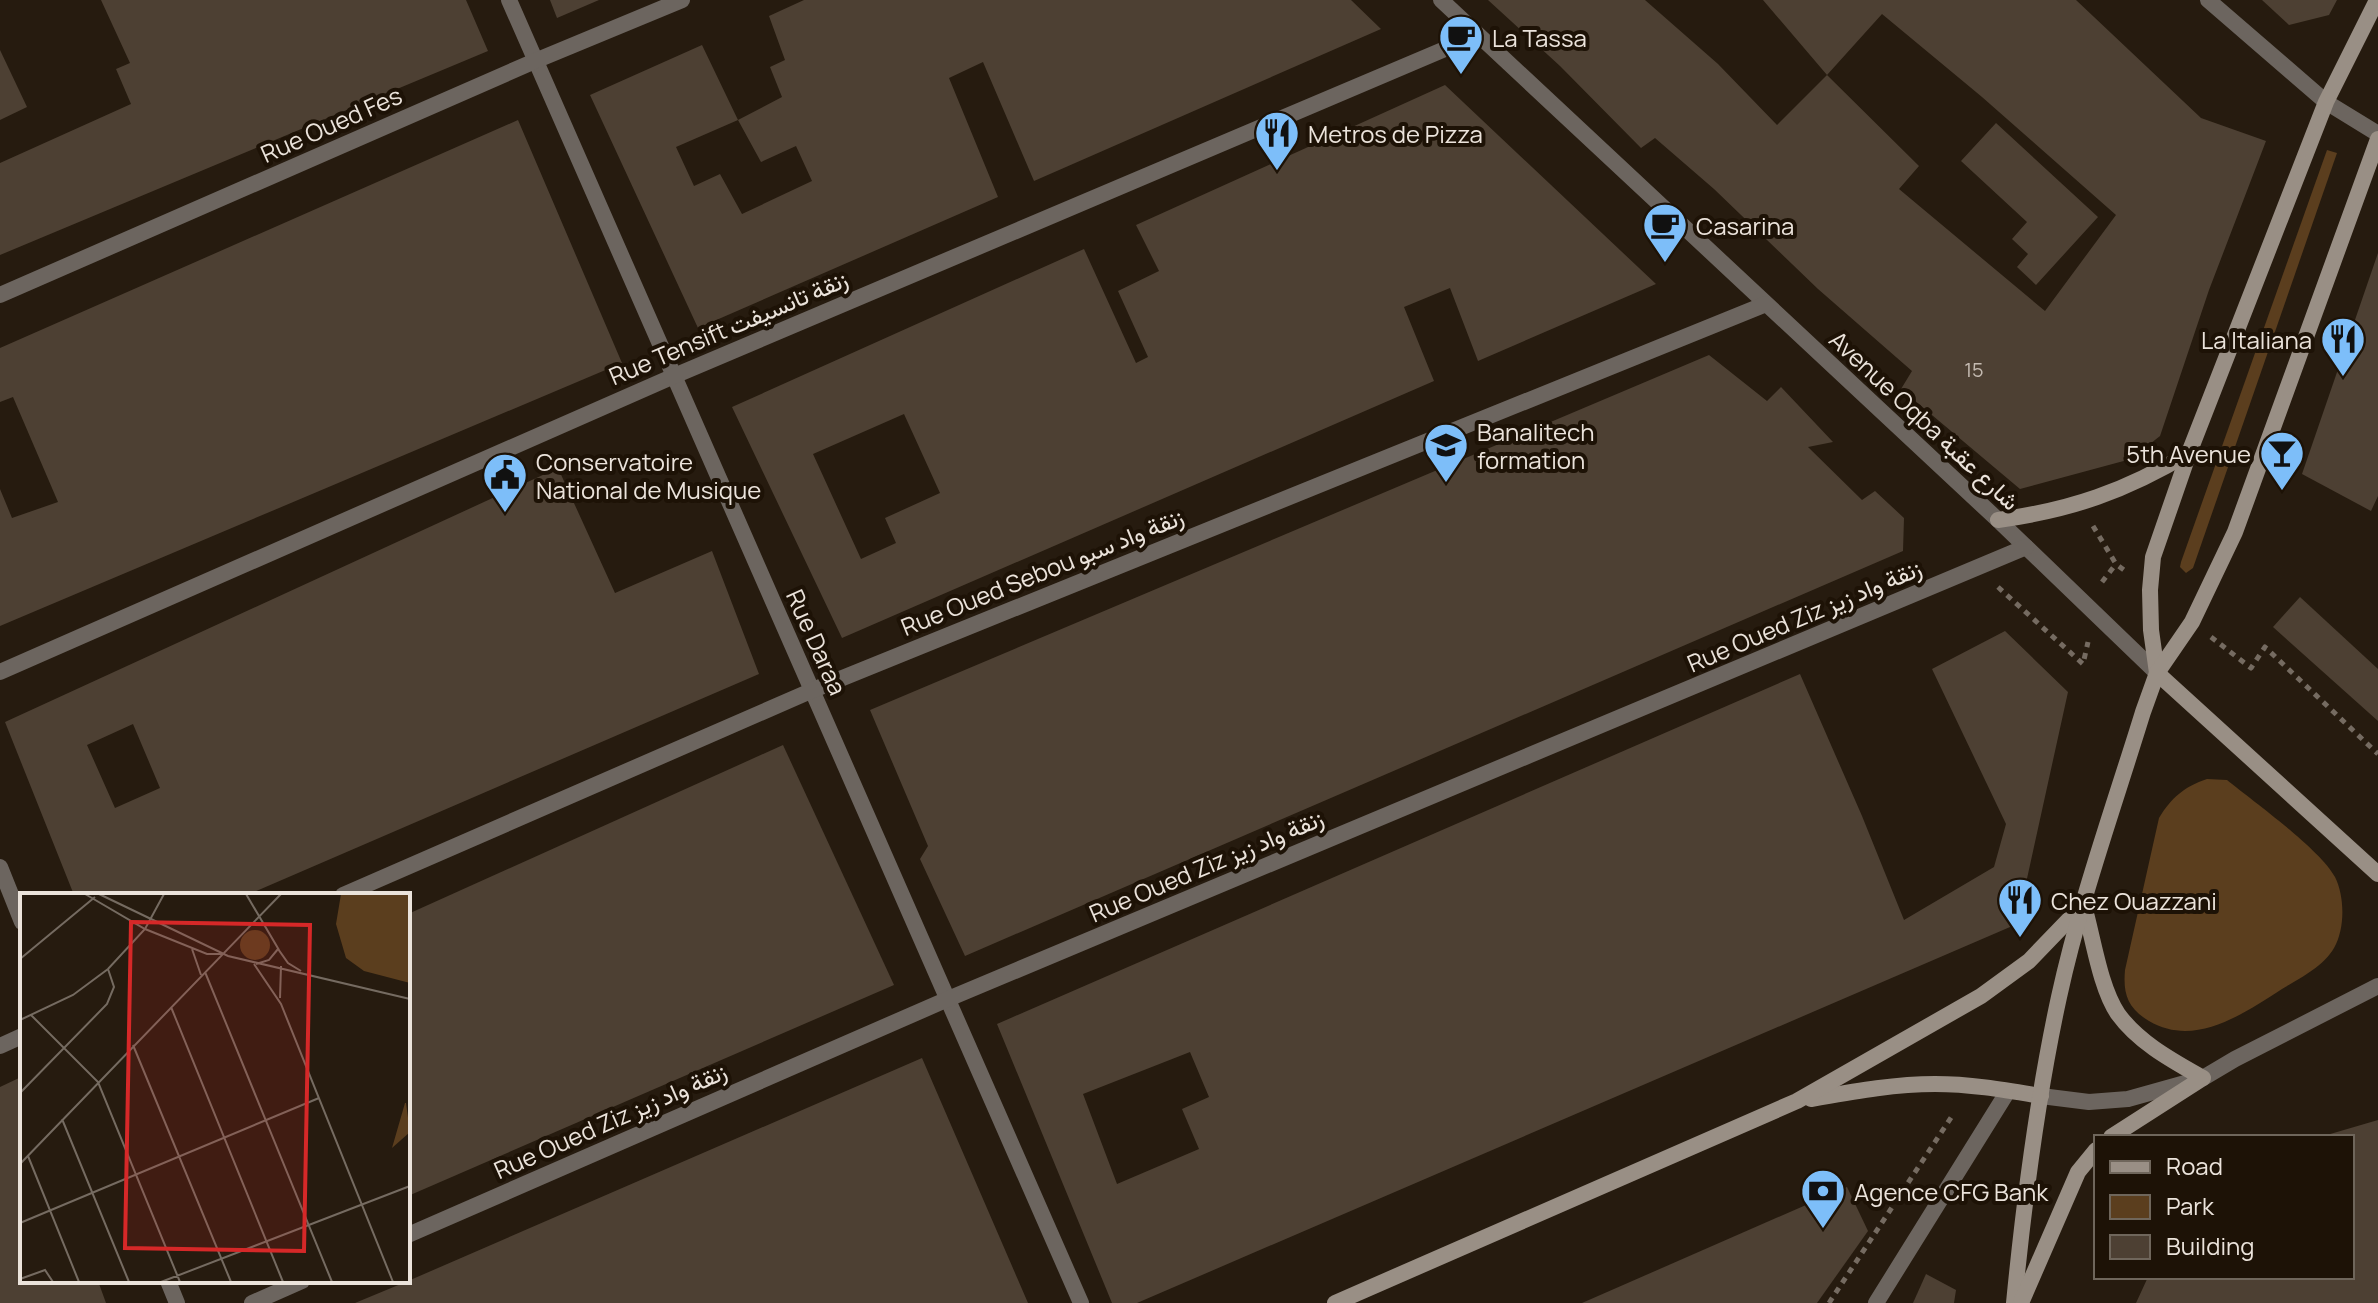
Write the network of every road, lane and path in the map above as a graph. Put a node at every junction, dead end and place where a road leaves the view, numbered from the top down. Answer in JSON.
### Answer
{"nodes":[{"id":1,"x":509,"y":0,"type":"edge"},
{"id":2,"x":682,"y":0,"type":"edge"},
{"id":3,"x":1441,"y":0,"type":"edge"},
{"id":4,"x":2208,"y":0,"type":"edge"},
{"id":5,"x":2377,"y":0,"type":"edge"},
{"id":6,"x":1478,"y":35,"type":"junction"},
{"id":7,"x":535,"y":61,"type":"junction"},
{"id":8,"x":2326,"y":102,"type":"junction"},
{"id":9,"x":2378,"y":136,"type":"edge"},
{"id":10,"x":0,"y":295,"type":"edge"},
{"id":11,"x":1766,"y":304,"type":"junction"},
{"id":12,"x":674,"y":376,"type":"junction"},
{"id":13,"x":2189,"y":453,"type":"junction"},
{"id":14,"x":2079,"y":505,"type":"junction"},
{"id":15,"x":1998,"y":520,"type":"junction"},
{"id":16,"x":2026,"y":547,"type":"junction"},
{"id":17,"x":1961,"y":575,"type":"junction"},
{"id":18,"x":2150,"y":590,"type":"junction"},
{"id":19,"x":2192,"y":622,"type":"junction"},
{"id":20,"x":2083,"y":664,"type":"dead end"},
{"id":21,"x":0,"y":672,"type":"edge"},
{"id":22,"x":2157,"y":673,"type":"junction"},
{"id":23,"x":813,"y":690,"type":"junction"},
{"id":24,"x":2378,"y":754,"type":"edge"},
{"id":25,"x":0,"y":867,"type":"edge"},
{"id":26,"x":2378,"y":874,"type":"edge"},
{"id":27,"x":348,"y":893,"type":"edge"},
{"id":28,"x":2084,"y":905,"type":"junction"},
{"id":29,"x":20,"y":917,"type":"edge"},
{"id":30,"x":2378,"y":986,"type":"edge"},
{"id":31,"x":948,"y":999,"type":"junction"},
{"id":32,"x":20,"y":1037,"type":"edge"},
{"id":33,"x":0,"y":1046,"type":"edge"},
{"id":34,"x":2203,"y":1078,"type":"junction"},
{"id":35,"x":1972,"y":1085,"type":"junction"},
{"id":36,"x":2008,"y":1091,"type":"junction"},
{"id":37,"x":2041,"y":1096,"type":"junction"},
{"id":38,"x":1797,"y":1101,"type":"junction"},
{"id":39,"x":2114,"y":1135,"type":"edge"},
{"id":40,"x":2094,"y":1152,"type":"edge"},
{"id":41,"x":410,"y":1234,"type":"edge"},
{"id":42,"x":169,"y":1283,"type":"edge"},
{"id":43,"x":297,"y":1283,"type":"edge"},
{"id":44,"x":177,"y":1303,"type":"edge"},
{"id":45,"x":252,"y":1303,"type":"edge"},
{"id":46,"x":1081,"y":1303,"type":"edge"},
{"id":47,"x":1335,"y":1303,"type":"edge"},
{"id":48,"x":1829,"y":1303,"type":"edge"},
{"id":49,"x":1876,"y":1303,"type":"edge"},
{"id":50,"x":2014,"y":1303,"type":"edge"},
{"id":51,"x":2021,"y":1303,"type":"edge"}],
"edges":[{"from":1,"to":7,"type":"street","name":"Rue Daraa"},
{"from":2,"to":7,"type":"street","name":"Rue Oued Fes"},
{"from":3,"to":6,"type":"street","name":"Avenue Oqba شارع عقبة"},
{"from":4,"to":8,"type":"street"},
{"from":5,"to":8,"type":"main road"},
{"from":6,"to":11,"type":"street","name":"Avenue Oqba شارع عقبة"},
{"from":6,"to":12,"type":"street","name":"Rue Tensift زنقة تانسيفت"},
{"from":7,"to":10,"type":"street","name":"Rue Oued Fes"},
{"from":7,"to":12,"type":"street","name":"Rue Daraa"},
{"from":8,"to":9,"type":"street"},
{"from":8,"to":13,"type":"main road"},
{"from":9,"to":19,"type":"main road"},
{"from":11,"to":15,"type":"street","name":"Avenue Oqba شارع عقبة"},
{"from":11,"to":23,"type":"street","name":"Rue Oued Sebou زنقة واد سبو"},
{"from":12,"to":21,"type":"street","name":"Rue Tensift زنقة تانسيفت"},
{"from":12,"to":23,"type":"street","name":"Rue Daraa"},
{"from":13,"to":14,"type":"main road"},
{"from":13,"to":18,"type":"main road"},
{"from":14,"to":15,"type":"main road"},
{"from":14,"to":18,"type":"path"},
{"from":15,"to":16,"type":"street","name":"Avenue Oqba شارع عقبة"},
{"from":16,"to":17,"type":"street","name":"Rue Oued Ziz زنقة واد زيز"},
{"from":16,"to":22,"type":"street","name":"Avenue Oqba شارع عقبة"},
{"from":17,"to":20,"type":"path"},
{"from":17,"to":31,"type":"street","name":"Rue Oued Ziz زنقة واد زيز"},
{"from":18,"to":22,"type":"main road"},
{"from":19,"to":22,"type":"main road"},
{"from":19,"to":24,"type":"path"},
{"from":22,"to":26,"type":"main road","name":"Avenue Oqba شارع عقبة"},
{"from":22,"to":28,"type":"main road"},
{"from":23,"to":27,"type":"street","name":"Rue Oued Sebou زنقة واد سبو"},
{"from":23,"to":31,"type":"street","name":"Rue Daraa"},
{"from":25,"to":29,"type":"street"},
{"from":28,"to":34,"type":"main road"},
{"from":28,"to":37,"type":"main road"},
{"from":28,"to":38,"type":"main road"},
{"from":30,"to":34,"type":"street"},
{"from":31,"to":41,"type":"street","name":"Rue Oued Ziz زنقة واد زيز"},
{"from":31,"to":46,"type":"street","name":"Rue Daraa"},
{"from":32,"to":33,"type":"street"},
{"from":34,"to":37,"type":"street"},
{"from":34,"to":39,"type":"main road"},
{"from":35,"to":36,"type":"main road"},
{"from":35,"to":38,"type":"main road"},
{"from":35,"to":48,"type":"path"},
{"from":36,"to":37,"type":"main road"},
{"from":36,"to":49,"type":"street"},
{"from":37,"to":50,"type":"main road"},
{"from":38,"to":47,"type":"main road"},
{"from":40,"to":51,"type":"main road"},
{"from":42,"to":44,"type":"street"},
{"from":43,"to":45,"type":"street"}]}
